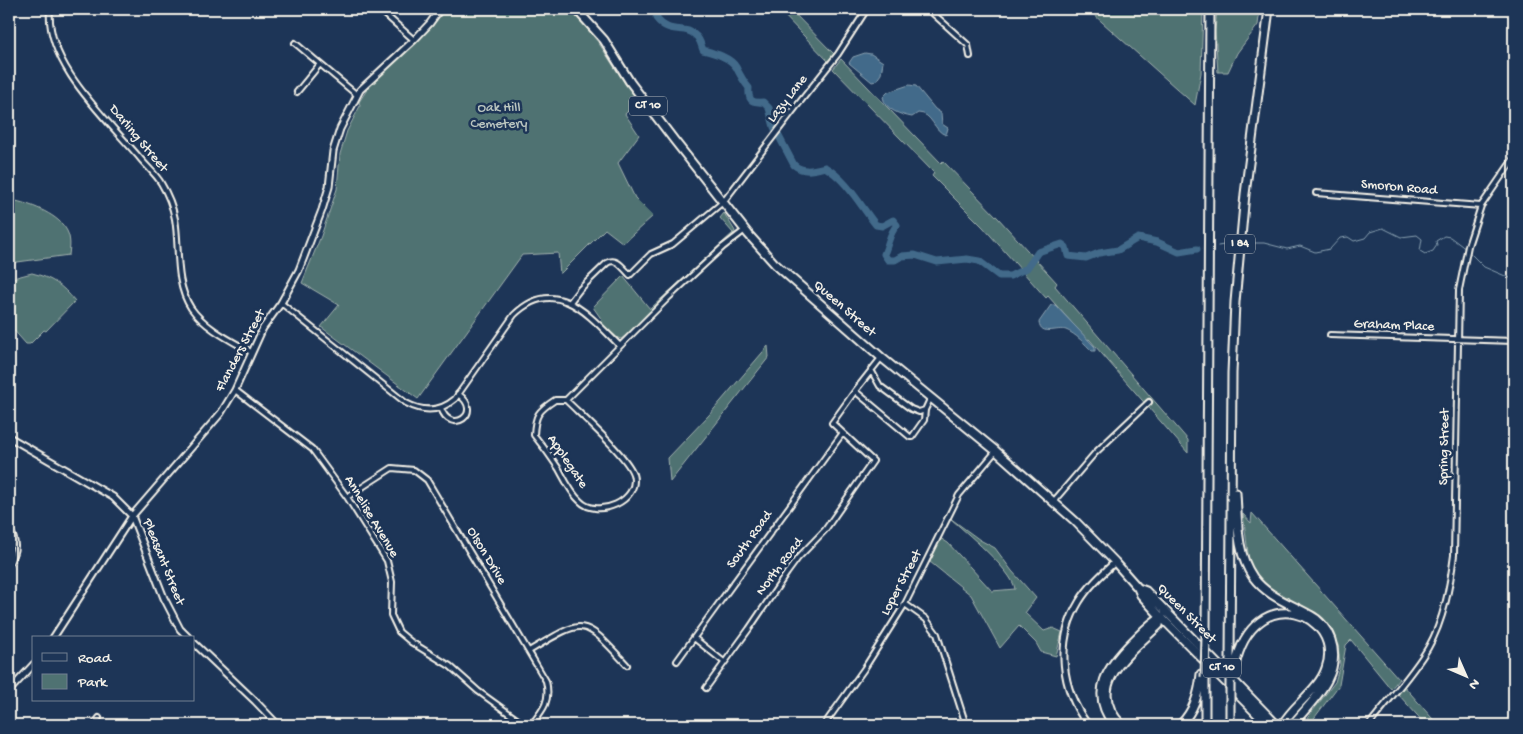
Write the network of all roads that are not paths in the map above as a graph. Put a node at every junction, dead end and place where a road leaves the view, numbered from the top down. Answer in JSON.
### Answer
{"nodes":[{"id":1,"x":50,"y":9,"type":"edge"},
{"id":2,"x":379,"y":9,"type":"edge"},
{"id":3,"x":440,"y":9,"type":"edge"},
{"id":4,"x":576,"y":9,"type":"edge"},
{"id":5,"x":867,"y":9,"type":"edge"},
{"id":6,"x":928,"y":9,"type":"edge"},
{"id":7,"x":1210,"y":9,"type":"edge"},
{"id":8,"x":1269,"y":9,"type":"edge"},
{"id":9,"x":414,"y":40,"type":"junction"},
{"id":10,"x":295,"y":43,"type":"dead end"},
{"id":11,"x":970,"y":56,"type":"dead end"},
{"id":12,"x":320,"y":64,"type":"junction"},
{"id":13,"x":297,"y":92,"type":"dead end"},
{"id":14,"x":358,"y":95,"type":"junction"},
{"id":15,"x":1514,"y":158,"type":"edge"},
{"id":16,"x":1316,"y":193,"type":"dead end"},
{"id":17,"x":724,"y":201,"type":"junction"},
{"id":18,"x":1481,"y":206,"type":"junction"},
{"id":19,"x":745,"y":230,"type":"junction"},
{"id":20,"x":570,"y":302,"type":"junction"},
{"id":21,"x":281,"y":303,"type":"junction"},
{"id":22,"x":1330,"y":335,"type":"dead end"},
{"id":23,"x":1458,"y":339,"type":"junction"},
{"id":24,"x":1514,"y":342,"type":"edge"},
{"id":25,"x":620,"y":345,"type":"junction"},
{"id":26,"x":252,"y":352,"type":"junction"},
{"id":27,"x":882,"y":358,"type":"junction"},
{"id":28,"x":871,"y":370,"type":"junction"},
{"id":29,"x":235,"y":390,"type":"junction"},
{"id":30,"x":855,"y":391,"type":"junction"},
{"id":31,"x":458,"y":394,"type":"junction"},
{"id":32,"x":931,"y":397,"type":"junction"},
{"id":33,"x":566,"y":400,"type":"junction"},
{"id":34,"x":1150,"y":402,"type":"dead end"},
{"id":35,"x":441,"y":408,"type":"junction"},
{"id":36,"x":926,"y":410,"type":"junction"},
{"id":37,"x":842,"y":434,"type":"junction"},
{"id":38,"x":9,"y":437,"type":"edge"},
{"id":39,"x":996,"y":451,"type":"junction"},
{"id":40,"x":1233,"y":483,"type":"junction"},
{"id":41,"x":347,"y":497,"type":"junction"},
{"id":42,"x":1053,"y":502,"type":"junction"},
{"id":43,"x":132,"y":516,"type":"junction"},
{"id":44,"x":9,"y":528,"type":"edge"},
{"id":45,"x":1115,"y":562,"type":"junction"},
{"id":46,"x":9,"y":565,"type":"edge"},
{"id":47,"x":905,"y":604,"type":"junction"},
{"id":48,"x":1164,"y":615,"type":"junction"},
{"id":49,"x":54,"y":636,"type":"edge"},
{"id":50,"x":187,"y":636,"type":"edge"},
{"id":51,"x":694,"y":638,"type":"junction"},
{"id":52,"x":195,"y":644,"type":"edge"},
{"id":53,"x":529,"y":651,"type":"junction"},
{"id":54,"x":677,"y":661,"type":"dead end"},
{"id":55,"x":724,"y":662,"type":"junction"},
{"id":56,"x":1233,"y":663,"type":"junction"},
{"id":57,"x":627,"y":665,"type":"dead end"},
{"id":58,"x":32,"y":666,"type":"edge"},
{"id":59,"x":1203,"y":676,"type":"junction"},
{"id":60,"x":706,"y":688,"type":"dead end"},
{"id":61,"x":9,"y":691,"type":"edge"},
{"id":62,"x":99,"y":718,"type":"dead end"},
{"id":63,"x":94,"y":725,"type":"edge"},
{"id":64,"x":278,"y":725,"type":"edge"},
{"id":65,"x":524,"y":725,"type":"edge"},
{"id":66,"x":531,"y":725,"type":"edge"},
{"id":67,"x":824,"y":725,"type":"edge"},
{"id":68,"x":966,"y":725,"type":"edge"},
{"id":69,"x":1088,"y":725,"type":"edge"},
{"id":70,"x":1114,"y":725,"type":"edge"},
{"id":71,"x":1122,"y":725,"type":"edge"},
{"id":72,"x":1180,"y":725,"type":"edge"},
{"id":73,"x":1205,"y":725,"type":"edge"},
{"id":74,"x":1230,"y":725,"type":"edge"},
{"id":75,"x":1268,"y":725,"type":"edge"},
{"id":76,"x":1277,"y":725,"type":"edge"},
{"id":77,"x":1282,"y":725,"type":"edge"},
{"id":78,"x":1292,"y":725,"type":"edge"},
{"id":79,"x":1369,"y":725,"type":"edge"}],
"edges":[{"from":1,"to":26,"type":"street","name":"Darling Street"},
{"from":2,"to":9,"type":"street"},
{"from":3,"to":9,"type":"street","name":"Flanders Street"},
{"from":4,"to":17,"type":"highway","name":"Queen Street","number":"CT 10"},
{"from":5,"to":17,"type":"street","name":"Lazy Lane"},
{"from":6,"to":11,"type":"street"},
{"from":7,"to":59,"type":"highway","number":"I 84","bridge":true},
{"from":8,"to":40,"type":"highway","number":"I 84"},
{"from":9,"to":14,"type":"street","name":"Flanders Street"},
{"from":10,"to":12,"type":"street"},
{"from":12,"to":13,"type":"street"},
{"from":12,"to":14,"type":"street"},
{"from":14,"to":21,"type":"street","name":"Flanders Street"},
{"from":15,"to":18,"type":"street","name":"Spring Street"},
{"from":16,"to":18,"type":"street","name":"Smoron Road"},
{"from":17,"to":19,"type":"highway","name":"Queen Street","number":"CT 10"},
{"from":17,"to":20,"type":"street","name":"Lazy Lane"},
{"from":18,"to":23,"type":"street","name":"Spring Street"},
{"from":19,"to":25,"type":"street","name":"Applegate"},
{"from":19,"to":27,"type":"highway","name":"Queen Street","number":"CT 10"},
{"from":20,"to":25,"type":"street"},
{"from":20,"to":31,"type":"street"},
{"from":21,"to":26,"type":"street","name":"Flanders Street"},
{"from":21,"to":35,"type":"street"},
{"from":22,"to":23,"type":"street","name":"Graham Place"},
{"from":23,"to":24,"type":"street","name":"Graham Place"},
{"from":23,"to":79,"type":"street","name":"Spring Street"},
{"from":25,"to":33,"type":"street","name":"Applegate"},
{"from":26,"to":29,"type":"street","name":"Flanders Street"},
{"from":27,"to":28,"type":"street"},
{"from":27,"to":32,"type":"highway","name":"Queen Street","number":"CT 10"},
{"from":28,"to":30,"type":"street"},
{"from":28,"to":36,"type":"street"},
{"from":29,"to":41,"type":"street","name":"Annelise Avenue"},
{"from":29,"to":43,"type":"street","name":"Flanders Street"},
{"from":30,"to":36,"type":"street"},
{"from":30,"to":37,"type":"street"},
{"from":31,"to":35,"type":"street"},
{"from":31,"to":35,"type":"street"},
{"from":32,"to":36,"type":"street"},
{"from":32,"to":39,"type":"highway","name":"Queen Street","number":"CT 10"},
{"from":33,"to":33,"type":"street","name":"Applegate"},
{"from":34,"to":42,"type":"street"},
{"from":37,"to":51,"type":"street","name":"South Road"},
{"from":37,"to":55,"type":"street","name":"North Road"},
{"from":38,"to":43,"type":"street","name":"Pleasant Street"},
{"from":39,"to":42,"type":"highway","name":"Queen Street","number":"CT 10"},
{"from":39,"to":47,"type":"street","name":"Loper Street"},
{"from":40,"to":56,"type":"highway","number":"I 84"},
{"from":40,"to":78,"type":"highway"},
{"from":41,"to":53,"type":"street","name":"Olson Drive"},
{"from":41,"to":65,"type":"street","name":"Annelise Avenue"},
{"from":42,"to":45,"type":"highway","name":"Queen Street","number":"CT 10"},
{"from":43,"to":49,"type":"street","name":"Flanders Street"},
{"from":43,"to":50,"type":"street","name":"Pleasant Street"},
{"from":44,"to":46,"type":"street"},
{"from":45,"to":48,"type":"highway","name":"Queen Street","number":"CT 10"},
{"from":45,"to":69,"type":"street"},
{"from":47,"to":67,"type":"street","name":"Loper Street"},
{"from":47,"to":68,"type":"street"},
{"from":48,"to":70,"type":"highway"},
{"from":48,"to":71,"type":"highway"},
{"from":48,"to":75,"type":"highway","name":"Queen Street","number":"CT 10"},
{"from":48,"to":76,"type":"highway","name":"Queen Street","number":"CT 10"},
{"from":51,"to":54,"type":"street","name":"South Road"},
{"from":51,"to":55,"type":"street"},
{"from":52,"to":64,"type":"street"},
{"from":53,"to":57,"type":"street"},
{"from":53,"to":66,"type":"street","name":"Olson Drive"},
{"from":55,"to":60,"type":"street","name":"North Road"},
{"from":56,"to":74,"type":"highway","bridge":true},
{"from":56,"to":77,"type":"highway"},
{"from":58,"to":61,"type":"street"},
{"from":59,"to":72,"type":"highway"},
{"from":59,"to":73,"type":"highway"},
{"from":62,"to":63,"type":"street"}]}
